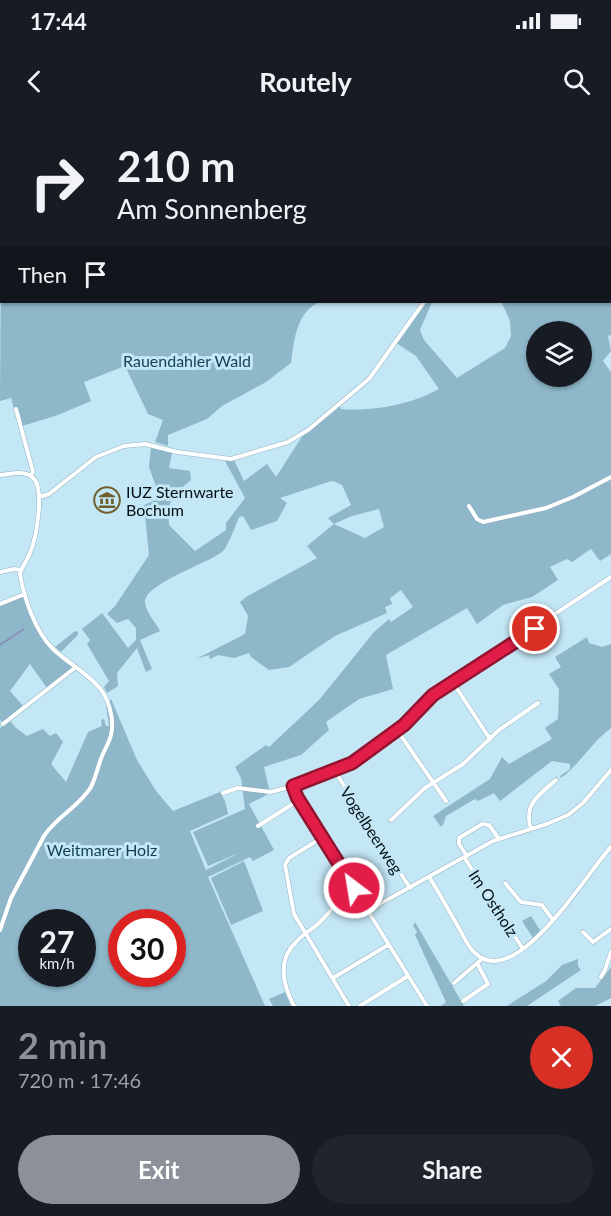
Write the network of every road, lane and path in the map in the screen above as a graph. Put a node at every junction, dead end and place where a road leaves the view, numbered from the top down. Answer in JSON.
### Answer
{"nodes":[{"id":1,"x":423,"y":303,"type":"edge"},
{"id":2,"x":16,"y":409,"type":"dead end"},
{"id":3,"x":0,"y":475,"type":"edge"},
{"id":4,"x":31,"y":475,"type":"junction"},
{"id":5,"x":611,"y":477,"type":"edge"},
{"id":6,"x":39,"y":497,"type":"junction"},
{"id":7,"x":469,"y":506,"type":"dead end"},
{"id":8,"x":21,"y":570,"type":"junction"},
{"id":9,"x":0,"y":573,"type":"edge"},
{"id":10,"x":611,"y":578,"type":"edge"},
{"id":11,"x":25,"y":594,"type":"junction"},
{"id":12,"x":0,"y":604,"type":"edge"},
{"id":13,"x":76,"y":667,"type":"junction"},
{"id":14,"x":452,"y":681,"type":"junction"},
{"id":15,"x":538,"y":703,"type":"dead end"},
{"id":16,"x":3,"y":724,"type":"dead end"},
{"id":17,"x":397,"y":730,"type":"junction"},
{"id":18,"x":490,"y":739,"type":"junction"},
{"id":19,"x":334,"y":770,"type":"junction"},
{"id":20,"x":611,"y":770,"type":"edge"},
{"id":21,"x":556,"y":780,"type":"dead end"},
{"id":22,"x":433,"y":782,"type":"junction"},
{"id":23,"x":293,"y":786,"type":"junction"},
{"id":24,"x":223,"y":793,"type":"dead end"},
{"id":25,"x":299,"y":800,"type":"junction"},
{"id":26,"x":446,"y":801,"type":"dead end"},
{"id":27,"x":391,"y":820,"type":"dead end"},
{"id":28,"x":258,"y":826,"type":"dead end"},
{"id":29,"x":531,"y":829,"type":"junction"},
{"id":30,"x":322,"y":837,"type":"junction"},
{"id":31,"x":499,"y":839,"type":"junction"},
{"id":32,"x":611,"y":847,"type":"edge"},
{"id":33,"x":465,"y":856,"type":"junction"},
{"id":34,"x":430,"y":878,"type":"junction"},
{"id":35,"x":505,"y":884,"type":"dead end"},
{"id":36,"x":354,"y":888,"type":"junction"},
{"id":37,"x":411,"y":888,"type":"junction"},
{"id":38,"x":367,"y":910,"type":"junction"},
{"id":39,"x":553,"y":920,"type":"junction"},
{"id":40,"x":611,"y":929,"type":"edge"},
{"id":41,"x":0,"y":930,"type":"edge"},
{"id":42,"x":583,"y":932,"type":"dead end"},
{"id":43,"x":306,"y":933,"type":"junction"},
{"id":44,"x":388,"y":945,"type":"junction"},
{"id":45,"x":523,"y":949,"type":"junction"},
{"id":46,"x":611,"y":952,"type":"edge"},
{"id":47,"x":482,"y":959,"type":"junction"},
{"id":48,"x":478,"y":965,"type":"junction"},
{"id":49,"x":408,"y":976,"type":"junction"},
{"id":50,"x":601,"y":977,"type":"dead end"},
{"id":51,"x":332,"y":979,"type":"junction"},
{"id":52,"x":454,"y":983,"type":"dead end"},
{"id":53,"x":463,"y":1001,"type":"dead end"},
{"id":54,"x":294,"y":1006,"type":"edge"},
{"id":55,"x":349,"y":1006,"type":"edge"},
{"id":56,"x":360,"y":1006,"type":"edge"},
{"id":57,"x":427,"y":1006,"type":"edge"}],
"edges":[{"from":1,"to":6,"type":"street"},
{"from":2,"to":4,"type":"street"},
{"from":3,"to":4,"type":"street"},
{"from":4,"to":6,"type":"street"},
{"from":5,"to":7,"type":"street"},
{"from":6,"to":8,"type":"street"},
{"from":8,"to":9,"type":"street"},
{"from":8,"to":11,"type":"street"},
{"from":10,"to":14,"type":"street"},
{"from":11,"to":12,"type":"street"},
{"from":11,"to":13,"type":"street"},
{"from":13,"to":16,"type":"street"},
{"from":13,"to":41,"type":"street"},
{"from":14,"to":17,"type":"street"},
{"from":14,"to":18,"type":"street"},
{"from":15,"to":18,"type":"street"},
{"from":17,"to":19,"type":"street"},
{"from":17,"to":22,"type":"street"},
{"from":18,"to":22,"type":"street"},
{"from":19,"to":23,"type":"street"},
{"from":19,"to":37,"type":"street","name":"Vogelbeerweg"},
{"from":20,"to":29,"type":"street","name":"Im Ostholz"},
{"from":21,"to":29,"type":"street"},
{"from":22,"to":26,"type":"street"},
{"from":22,"to":27,"type":"street"},
{"from":23,"to":24,"type":"street"},
{"from":23,"to":25,"type":"street"},
{"from":25,"to":28,"type":"street"},
{"from":25,"to":30,"type":"street"},
{"from":29,"to":31,"type":"street","name":"Im Ostholz"},
{"from":30,"to":36,"type":"street"},
{"from":30,"to":43,"type":"street"},
{"from":31,"to":33,"type":"street","name":"Im Ostholz"},
{"from":31,"to":33,"type":"street","name":"Im Ostholz"},
{"from":32,"to":39,"type":"street","name":"Im Ostholz"},
{"from":33,"to":34,"type":"street","name":"Im Ostholz"},
{"from":33,"to":45,"type":"street","name":"Im Ostholz"},
{"from":34,"to":37,"type":"street","name":"Im Ostholz"},
{"from":34,"to":47,"type":"street"},
{"from":35,"to":39,"type":"street","name":"Im Ostholz"},
{"from":36,"to":38,"type":"street"},
{"from":36,"to":43,"type":"street"},
{"from":37,"to":38,"type":"street","name":"Im Ostholz"},
{"from":38,"to":44,"type":"street"},
{"from":39,"to":45,"type":"street","name":"Im Ostholz"},
{"from":40,"to":42,"type":"street"},
{"from":43,"to":51,"type":"street"},
{"from":43,"to":54,"type":"street"},
{"from":44,"to":49,"type":"street"},
{"from":44,"to":51,"type":"street"},
{"from":45,"to":47,"type":"street","name":"Im Ostholz"},
{"from":46,"to":50,"type":"street"},
{"from":47,"to":48,"type":"street"},
{"from":48,"to":52,"type":"street"},
{"from":48,"to":53,"type":"street"},
{"from":49,"to":56,"type":"street"},
{"from":49,"to":57,"type":"street"},
{"from":51,"to":55,"type":"street"}]}
